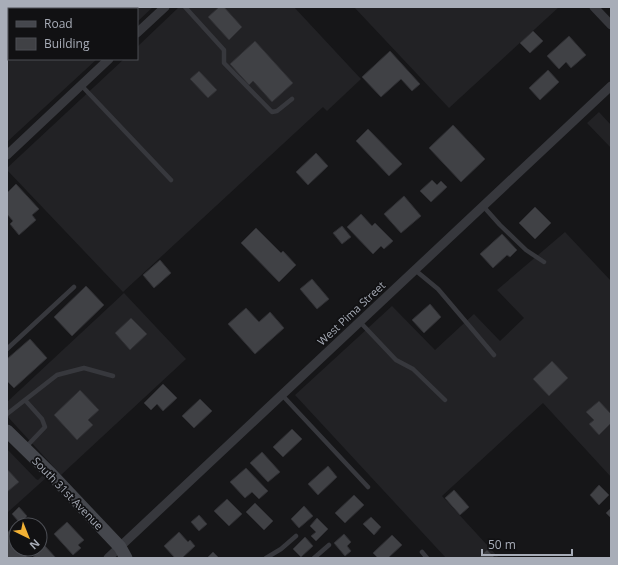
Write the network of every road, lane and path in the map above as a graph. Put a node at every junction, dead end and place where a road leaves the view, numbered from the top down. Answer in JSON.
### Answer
{"nodes":[{"id":1,"x":165,"y":7,"type":"edge"},
{"id":2,"x":185,"y":7,"type":"edge"},
{"id":3,"x":594,"y":7,"type":"edge"},
{"id":4,"x":611,"y":25,"type":"edge"},
{"id":5,"x":138,"y":32,"type":"edge"},
{"id":6,"x":108,"y":60,"type":"edge"},
{"id":7,"x":81,"y":85,"type":"junction"},
{"id":8,"x":611,"y":86,"type":"edge"},
{"id":9,"x":292,"y":99,"type":"dead end"},
{"id":10,"x":7,"y":155,"type":"edge"},
{"id":11,"x":171,"y":180,"type":"dead end"},
{"id":12,"x":483,"y":206,"type":"junction"},
{"id":13,"x":544,"y":262,"type":"dead end"},
{"id":14,"x":415,"y":270,"type":"junction"},
{"id":15,"x":74,"y":287,"type":"dead end"},
{"id":16,"x":360,"y":322,"type":"junction"},
{"id":17,"x":7,"y":349,"type":"edge"},
{"id":18,"x":494,"y":355,"type":"dead end"},
{"id":19,"x":113,"y":376,"type":"dead end"},
{"id":20,"x":282,"y":395,"type":"junction"},
{"id":21,"x":25,"y":400,"type":"junction"},
{"id":22,"x":445,"y":400,"type":"dead end"},
{"id":23,"x":7,"y":414,"type":"edge"},
{"id":24,"x":7,"y":431,"type":"edge"},
{"id":25,"x":24,"y":448,"type":"junction"},
{"id":26,"x":368,"y":487,"type":"dead end"},
{"id":27,"x":296,"y":536,"type":"dead end"},
{"id":28,"x":329,"y":545,"type":"dead end"},
{"id":29,"x":123,"y":552,"type":"edge"},
{"id":30,"x":422,"y":552,"type":"dead end"},
{"id":31,"x":108,"y":558,"type":"edge"},
{"id":32,"x":266,"y":558,"type":"edge"},
{"id":33,"x":314,"y":558,"type":"edge"},
{"id":34,"x":427,"y":558,"type":"edge"}],
"edges":[{"from":1,"to":5,"type":"street"},
{"from":2,"to":9,"type":"lane"},
{"from":3,"to":4,"type":"street"},
{"from":6,"to":7,"type":"street"},
{"from":7,"to":10,"type":"street"},
{"from":7,"to":11,"type":"lane"},
{"from":8,"to":12,"type":"street","name":"West Pima Street"},
{"from":12,"to":13,"type":"lane"},
{"from":12,"to":14,"type":"street","name":"West Pima Street"},
{"from":14,"to":16,"type":"street","name":"West Pima Street"},
{"from":14,"to":18,"type":"lane"},
{"from":15,"to":17,"type":"lane"},
{"from":16,"to":20,"type":"street","name":"West Pima Street"},
{"from":16,"to":22,"type":"lane"},
{"from":19,"to":21,"type":"lane"},
{"from":20,"to":26,"type":"lane"},
{"from":20,"to":29,"type":"street","name":"West Pima Street"},
{"from":21,"to":23,"type":"lane"},
{"from":21,"to":25,"type":"lane"},
{"from":24,"to":25,"type":"street","name":"South 31st Avenue"},
{"from":25,"to":29,"type":"street","name":"South 31st Avenue"},
{"from":27,"to":32,"type":"lane"},
{"from":28,"to":33,"type":"lane"},
{"from":29,"to":31,"type":"street","name":"West Pima Street"},
{"from":30,"to":34,"type":"lane"}]}
